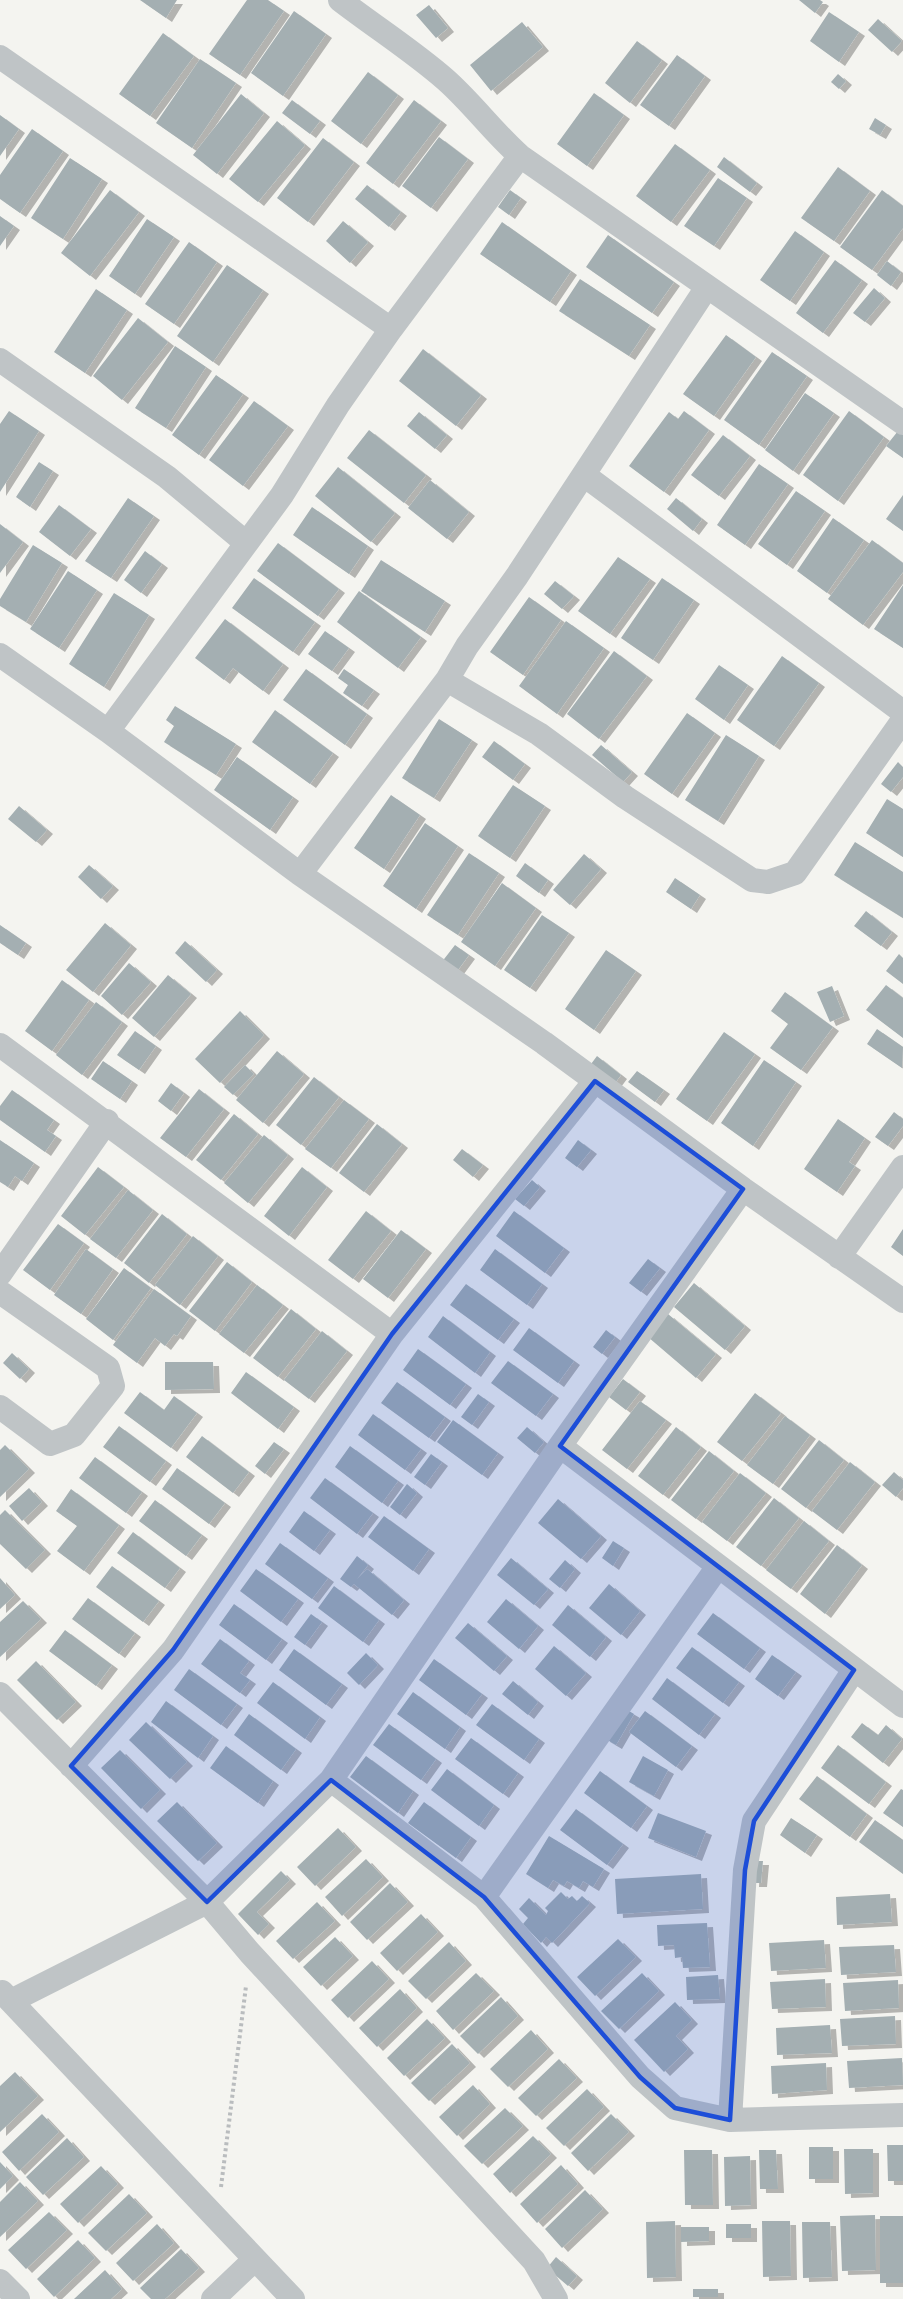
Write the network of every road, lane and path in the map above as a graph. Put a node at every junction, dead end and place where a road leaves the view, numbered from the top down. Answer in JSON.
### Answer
{"nodes":[{"id":1,"x":340,"y":0,"type":"edge"},
{"id":2,"x":0,"y":57,"type":"edge"},
{"id":3,"x":520,"y":156,"type":"junction"},
{"id":4,"x":707,"y":287,"type":"junction"},
{"id":5,"x":391,"y":329,"type":"junction"},
{"id":6,"x":0,"y":360,"type":"edge"},
{"id":7,"x":903,"y":423,"type":"edge"},
{"id":8,"x":584,"y":475,"type":"junction"},
{"id":9,"x":245,"y":542,"type":"junction"},
{"id":10,"x":0,"y":655,"type":"edge"},
{"id":11,"x":447,"y":680,"type":"junction"},
{"id":12,"x":903,"y":712,"type":"edge"},
{"id":13,"x":903,"y":720,"type":"edge"},
{"id":14,"x":108,"y":731,"type":"junction"},
{"id":15,"x":300,"y":874,"type":"junction"},
{"id":16,"x":0,"y":1044,"type":"edge"},
{"id":17,"x":595,"y":1081,"type":"junction"},
{"id":18,"x":107,"y":1121,"type":"junction"},
{"id":19,"x":903,"y":1167,"type":"edge"},
{"id":20,"x":743,"y":1189,"type":"junction"},
{"id":21,"x":839,"y":1257,"type":"junction"},
{"id":22,"x":0,"y":1274,"type":"edge"},
{"id":23,"x":0,"y":1292,"type":"edge"},
{"id":24,"x":903,"y":1301,"type":"edge"},
{"id":25,"x":392,"y":1334,"type":"junction"},
{"id":26,"x":0,"y":1407,"type":"edge"},
{"id":27,"x":560,"y":1446,"type":"junction"},
{"id":28,"x":717,"y":1568,"type":"junction"},
{"id":29,"x":854,"y":1670,"type":"junction"},
{"id":30,"x":0,"y":1694,"type":"edge"},
{"id":31,"x":903,"y":1706,"type":"edge"},
{"id":32,"x":71,"y":1766,"type":"junction"},
{"id":33,"x":331,"y":1780,"type":"junction"},
{"id":34,"x":484,"y":1897,"type":"junction"},
{"id":35,"x":207,"y":1902,"type":"junction"},
{"id":36,"x":250,"y":1953,"type":"junction"},
{"id":37,"x":5,"y":1996,"type":"edge"},
{"id":38,"x":903,"y":2115,"type":"edge"},
{"id":39,"x":730,"y":2120,"type":"junction"},
{"id":40,"x":229,"y":2233,"type":"junction"},
{"id":41,"x":254,"y":2260,"type":"junction"},
{"id":42,"x":0,"y":2281,"type":"edge"},
{"id":43,"x":18,"y":2299,"type":"edge"},
{"id":44,"x":213,"y":2299,"type":"edge"},
{"id":45,"x":293,"y":2299,"type":"edge"},
{"id":46,"x":556,"y":2299,"type":"edge"}],
"edges":[{"from":1,"to":3,"type":"street"},
{"from":2,"to":5,"type":"street"},
{"from":3,"to":4,"type":"street"},
{"from":3,"to":5,"type":"street"},
{"from":4,"to":7,"type":"street"},
{"from":4,"to":8,"type":"street"},
{"from":5,"to":9,"type":"street"},
{"from":6,"to":9,"type":"street"},
{"from":8,"to":11,"type":"street"},
{"from":8,"to":12,"type":"street"},
{"from":9,"to":14,"type":"street"},
{"from":10,"to":14,"type":"street"},
{"from":11,"to":13,"type":"street"},
{"from":11,"to":15,"type":"street"},
{"from":14,"to":15,"type":"street"},
{"from":15,"to":17,"type":"street"},
{"from":16,"to":18,"type":"street"},
{"from":17,"to":20,"type":"street"},
{"from":17,"to":25,"type":"street"},
{"from":18,"to":22,"type":"street"},
{"from":18,"to":25,"type":"street"},
{"from":19,"to":21,"type":"street"},
{"from":20,"to":21,"type":"street"},
{"from":20,"to":27,"type":"street"},
{"from":21,"to":24,"type":"street"},
{"from":23,"to":26,"type":"street"},
{"from":25,"to":32,"type":"street"},
{"from":27,"to":28,"type":"street"},
{"from":27,"to":33,"type":"street"},
{"from":28,"to":29,"type":"street"},
{"from":28,"to":34,"type":"street"},
{"from":29,"to":31,"type":"street"},
{"from":29,"to":39,"type":"street"},
{"from":30,"to":32,"type":"street"},
{"from":32,"to":35,"type":"street"},
{"from":33,"to":34,"type":"street"},
{"from":33,"to":35,"type":"street"},
{"from":34,"to":39,"type":"street"},
{"from":35,"to":36,"type":"street"},
{"from":35,"to":37,"type":"street"},
{"from":36,"to":40,"type":"path"},
{"from":36,"to":46,"type":"street"},
{"from":37,"to":40,"type":"street"},
{"from":38,"to":39,"type":"street"},
{"from":40,"to":41,"type":"street"},
{"from":41,"to":44,"type":"street"},
{"from":41,"to":45,"type":"street"},
{"from":42,"to":43,"type":"street"}]}
